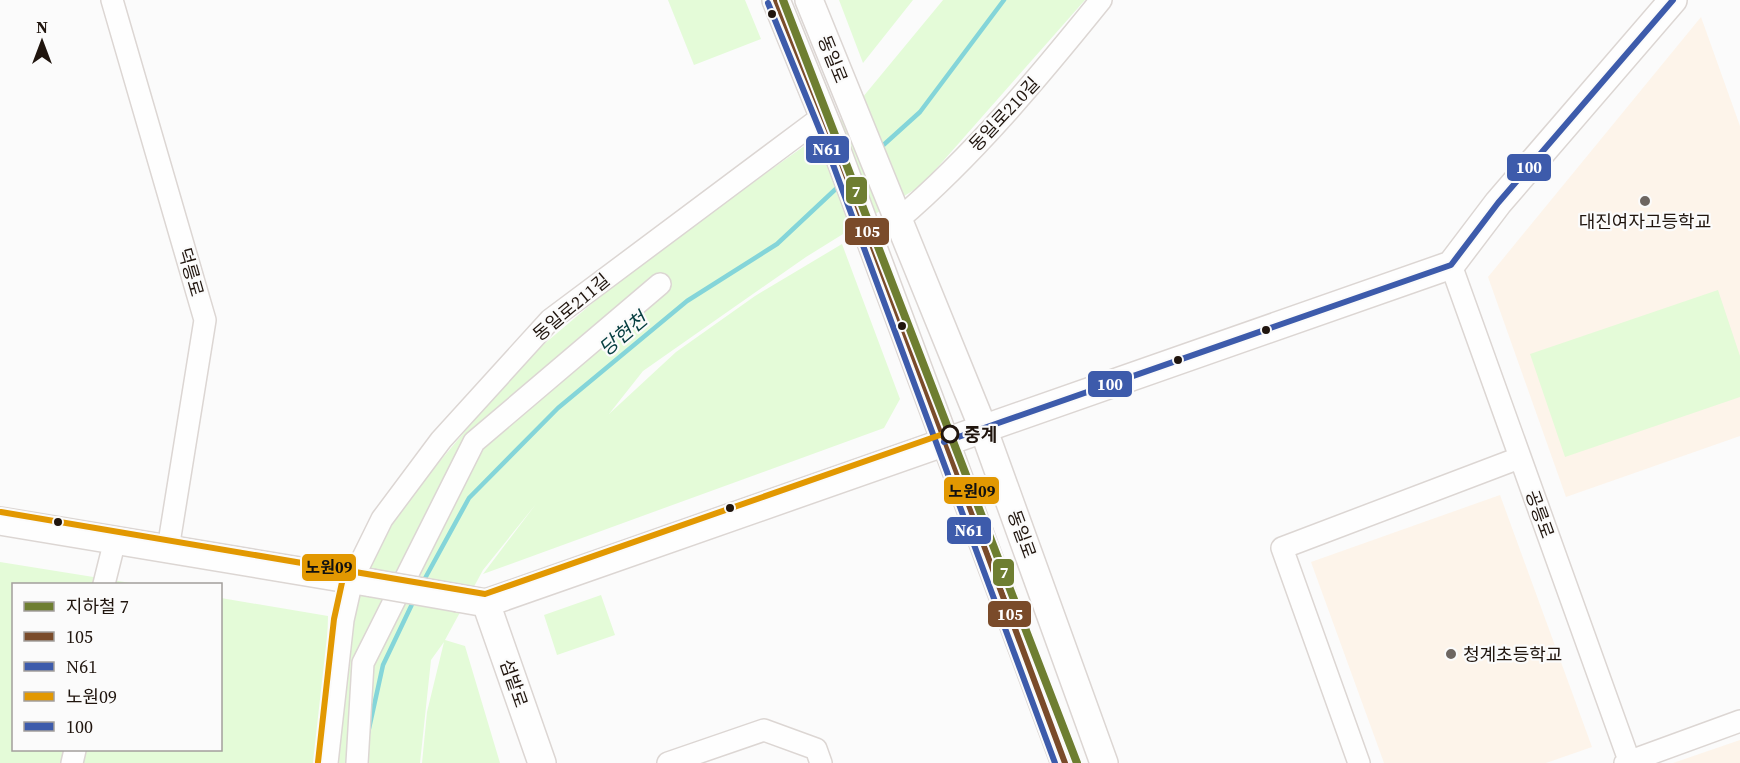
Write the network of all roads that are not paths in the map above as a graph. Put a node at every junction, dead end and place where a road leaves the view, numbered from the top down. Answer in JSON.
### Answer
{"nodes":[{"id":1,"x":112,"y":0,"type":"edge"},
{"id":2,"x":776,"y":0,"type":"edge"},
{"id":3,"x":809,"y":0,"type":"edge"},
{"id":4,"x":1101,"y":0,"type":"edge"},
{"id":5,"x":1673,"y":0,"type":"edge"},
{"id":6,"x":828,"y":128,"type":"junction"},
{"id":7,"x":896,"y":214,"type":"junction"},
{"id":8,"x":1451,"y":265,"type":"junction"},
{"id":9,"x":660,"y":284,"type":"dead end"},
{"id":10,"x":983,"y":428,"type":"junction"},
{"id":11,"x":944,"y":441,"type":"junction"},
{"id":12,"x":1519,"y":458,"type":"junction"},
{"id":13,"x":0,"y":521,"type":"edge"},
{"id":14,"x":115,"y":540,"type":"junction"},
{"id":15,"x":168,"y":549,"type":"junction"},
{"id":16,"x":362,"y":582,"type":"junction"},
{"id":17,"x":104,"y":583,"type":"edge"},
{"id":18,"x":486,"y":603,"type":"junction"},
{"id":19,"x":1740,"y":721,"type":"edge"},
{"id":20,"x":1628,"y":762,"type":"edge"},
{"id":21,"x":327,"y":763,"type":"edge"},
{"id":22,"x":357,"y":763,"type":"edge"},
{"id":23,"x":542,"y":763,"type":"edge"},
{"id":24,"x":668,"y":763,"type":"edge"},
{"id":25,"x":821,"y":763,"type":"edge"},
{"id":26,"x":1065,"y":763,"type":"edge"},
{"id":27,"x":1104,"y":763,"type":"edge"},
{"id":28,"x":1359,"y":763,"type":"edge"}],
"edges":[{"from":1,"to":15,"type":"street","name":"덕릉로"},
{"from":2,"to":6,"type":"main road","name":"동일로"},
{"from":3,"to":7,"type":"main road","name":"동일로"},
{"from":4,"to":7,"type":"street","name":"동일로210길"},
{"from":5,"to":8,"type":"main road"},
{"from":6,"to":11,"type":"main road","name":"동일로"},
{"from":6,"to":16,"type":"street","name":"동일로211길"},
{"from":7,"to":10,"type":"main road","name":"동일로"},
{"from":8,"to":10,"type":"main road"},
{"from":8,"to":12,"type":"street","name":"공릉로"},
{"from":9,"to":22,"type":"street"},
{"from":10,"to":11,"type":"main road"},
{"from":10,"to":27,"type":"main road","name":"동일로"},
{"from":11,"to":18,"type":"main road"},
{"from":11,"to":26,"type":"main road"},
{"from":12,"to":20,"type":"street","name":"공릉로"},
{"from":12,"to":28,"type":"street"},
{"from":13,"to":14,"type":"main road"},
{"from":14,"to":15,"type":"main road"},
{"from":14,"to":17,"type":"street"},
{"from":15,"to":16,"type":"main road"},
{"from":16,"to":18,"type":"main road","bridge":true},
{"from":16,"to":21,"type":"street","name":"동일로211길"},
{"from":18,"to":23,"type":"main road","name":"섬밭로"},
{"from":19,"to":20,"type":"street"},
{"from":24,"to":25,"type":"street"}]}
